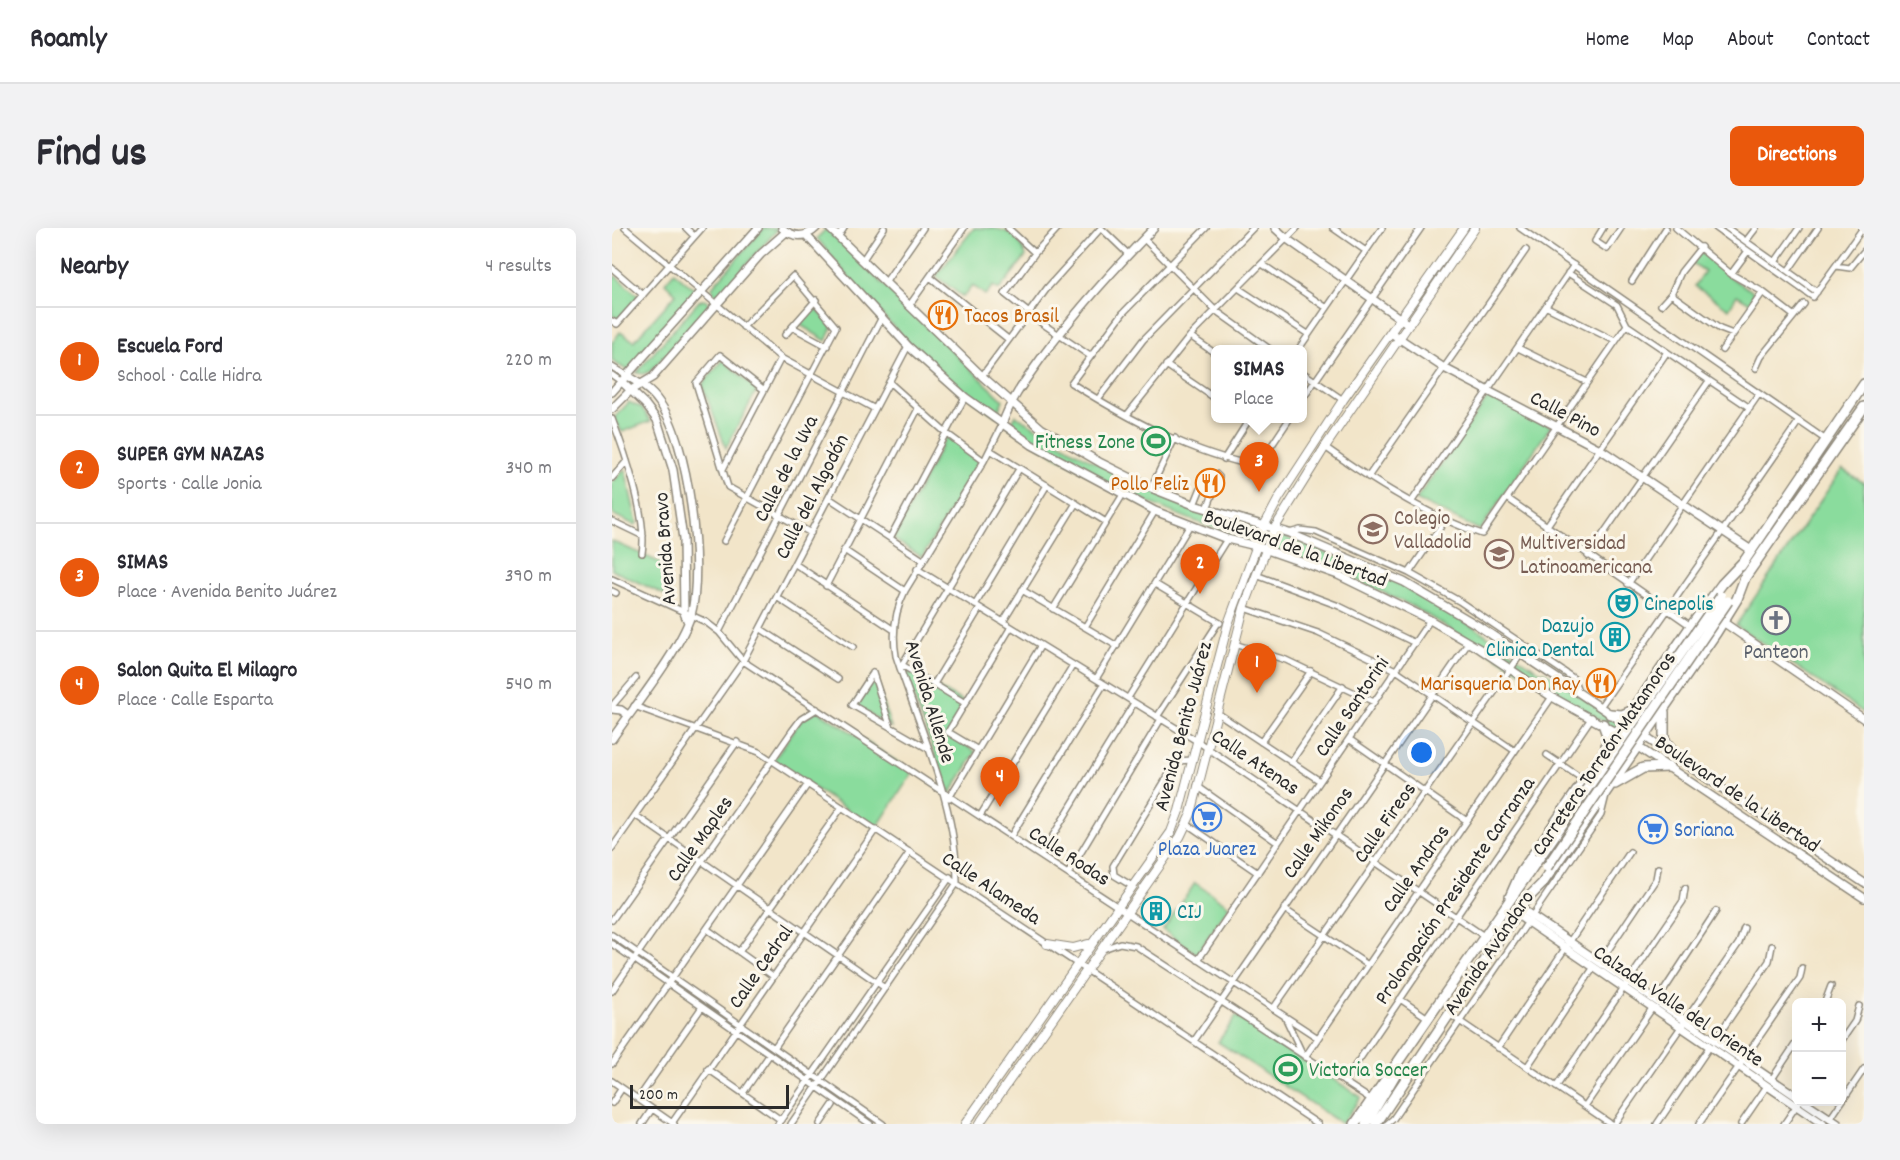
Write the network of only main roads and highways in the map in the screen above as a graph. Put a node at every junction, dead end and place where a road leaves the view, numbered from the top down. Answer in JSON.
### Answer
{"nodes":[{"id":1,"x":758,"y":228,"type":"edge"},
{"id":2,"x":816,"y":228,"type":"edge"},
{"id":3,"x":829,"y":228,"type":"edge"},
{"id":4,"x":1154,"y":228,"type":"edge"},
{"id":5,"x":1275,"y":228,"type":"edge"},
{"id":6,"x":1464,"y":228,"type":"edge"},
{"id":7,"x":1475,"y":228,"type":"edge"},
{"id":8,"x":784,"y":230,"type":"edge"},
{"id":9,"x":806,"y":235,"type":"junction"},
{"id":10,"x":1401,"y":319,"type":"junction"},
{"id":11,"x":1408,"y":324,"type":"junction"},
{"id":12,"x":1391,"y":333,"type":"junction"},
{"id":13,"x":1399,"y":338,"type":"junction"},
{"id":14,"x":625,"y":379,"type":"junction"},
{"id":15,"x":1864,"y":384,"type":"edge"},
{"id":16,"x":642,"y":385,"type":"junction"},
{"id":17,"x":631,"y":390,"type":"junction"},
{"id":18,"x":612,"y":393,"type":"edge"},
{"id":19,"x":1011,"y":403,"type":"junction"},
{"id":20,"x":1864,"y":406,"type":"edge"},
{"id":21,"x":612,"y":409,"type":"edge"},
{"id":22,"x":1002,"y":425,"type":"junction"},
{"id":23,"x":684,"y":467,"type":"junction"},
{"id":24,"x":673,"y":470,"type":"junction"},
{"id":25,"x":1264,"y":526,"type":"junction"},
{"id":26,"x":1274,"y":529,"type":"junction"},
{"id":27,"x":683,"y":539,"type":"junction"},
{"id":28,"x":694,"y":539,"type":"junction"},
{"id":29,"x":1256,"y":546,"type":"junction"},
{"id":30,"x":1265,"y":549,"type":"junction"},
{"id":31,"x":1751,"y":550,"type":"junction"},
{"id":32,"x":1744,"y":561,"type":"junction"},
{"id":33,"x":1746,"y":575,"type":"junction"},
{"id":34,"x":1725,"y":598,"type":"junction"},
{"id":35,"x":688,"y":617,"type":"junction"},
{"id":36,"x":1723,"y":622,"type":"junction"},
{"id":37,"x":612,"y":707,"type":"edge"},
{"id":38,"x":1633,"y":709,"type":"junction"},
{"id":39,"x":1662,"y":713,"type":"junction"},
{"id":40,"x":1610,"y":714,"type":"junction"},
{"id":41,"x":628,"y":715,"type":"junction"},
{"id":42,"x":1864,"y":719,"type":"edge"},
{"id":43,"x":1623,"y":723,"type":"junction"},
{"id":44,"x":1602,"y":724,"type":"junction"},
{"id":45,"x":1617,"y":733,"type":"junction"},
{"id":46,"x":1645,"y":737,"type":"junction"},
{"id":47,"x":612,"y":739,"type":"edge"},
{"id":48,"x":1638,"y":747,"type":"junction"},
{"id":49,"x":1605,"y":750,"type":"junction"},
{"id":50,"x":1678,"y":759,"type":"junction"},
{"id":51,"x":1669,"y":767,"type":"junction"},
{"id":52,"x":1623,"y":769,"type":"junction"},
{"id":53,"x":1607,"y":791,"type":"junction"},
{"id":54,"x":1864,"y":883,"type":"edge"},
{"id":55,"x":1510,"y":897,"type":"junction"},
{"id":56,"x":1864,"y":898,"type":"edge"},
{"id":57,"x":1520,"y":908,"type":"junction"},
{"id":58,"x":1092,"y":941,"type":"junction"},
{"id":59,"x":1047,"y":944,"type":"road end"},
{"id":60,"x":1404,"y":1053,"type":"junction"},
{"id":61,"x":1770,"y":1082,"type":"junction"},
{"id":62,"x":1792,"y":1093,"type":"edge"},
{"id":63,"x":1792,"y":1099,"type":"edge"},
{"id":64,"x":1800,"y":1106,"type":"edge"},
{"id":65,"x":1812,"y":1106,"type":"edge"},
{"id":66,"x":966,"y":1124,"type":"edge"},
{"id":67,"x":979,"y":1124,"type":"edge"},
{"id":68,"x":1357,"y":1124,"type":"edge"},
{"id":69,"x":1365,"y":1124,"type":"edge"},
{"id":70,"x":1376,"y":1124,"type":"edge"},
{"id":71,"x":1823,"y":1124,"type":"edge"},
{"id":72,"x":1838,"y":1124,"type":"edge"}],
"edges":[{"from":1,"to":14,"type":"main road"},
{"from":2,"to":9,"type":"main road"},
{"from":3,"to":19,"type":"main road","name":"Boulevard de la Libertad"},
{"from":4,"to":19,"type":"main road"},
{"from":5,"to":10,"type":"main road"},
{"from":6,"to":10,"type":"main road","name":"Avenida Benito Juárez"},
{"from":7,"to":11,"type":"main road","name":"Avenida Benito Juárez"},
{"from":8,"to":9,"type":"main road"},
{"from":8,"to":16,"type":"main road"},
{"from":9,"to":22,"type":"main road","name":"Boulevard de la Libertad"},
{"from":10,"to":11,"type":"main road"},
{"from":10,"to":12,"type":"main road","name":"Avenida Benito Juárez"},
{"from":11,"to":13,"type":"main road","name":"Avenida Benito Juárez"},
{"from":12,"to":13,"type":"main road","name":"Calle Pino"},
{"from":12,"to":25,"type":"main road","name":"Avenida Benito Juárez"},
{"from":13,"to":26,"type":"main road","name":"Avenida Benito Juárez"},
{"from":13,"to":31,"type":"main road","name":"Calle Pino"},
{"from":14,"to":16,"type":"main road","name":"Avenida Bravo"},
{"from":14,"to":17,"type":"main road","name":"Avenida Bravo"},
{"from":14,"to":18,"type":"main road"},
{"from":15,"to":31,"type":"highway"},
{"from":16,"to":17,"type":"main road"},
{"from":16,"to":23,"type":"main road","name":"Avenida Bravo"},
{"from":17,"to":21,"type":"main road"},
{"from":17,"to":24,"type":"main road","name":"Avenida Bravo"},
{"from":19,"to":22,"type":"main road"},
{"from":19,"to":25,"type":"main road","name":"Boulevard de la Libertad"},
{"from":20,"to":33,"type":"highway","name":"Carretera Torreón-Matamoros"},
{"from":22,"to":29,"type":"main road","name":"Boulevard de la Libertad"},
{"from":23,"to":24,"type":"main road"},
{"from":23,"to":28,"type":"main road","name":"Avenida Bravo"},
{"from":24,"to":27,"type":"main road","name":"Avenida Bravo"},
{"from":25,"to":26,"type":"main road","name":"Boulevard de la Libertad"},
{"from":25,"to":29,"type":"main road","name":"Avenida Benito Juárez"},
{"from":26,"to":30,"type":"main road","name":"Avenida Benito Juárez"},
{"from":26,"to":40,"type":"main road","name":"Boulevard de la Libertad"},
{"from":27,"to":28,"type":"main road"},
{"from":27,"to":35,"type":"main road","name":"Avenida Bravo"},
{"from":28,"to":35,"type":"main road","name":"Avenida Bravo"},
{"from":29,"to":30,"type":"main road","name":"Boulevard de la Libertad"},
{"from":29,"to":58,"type":"main road","name":"Avenida Benito Juárez"},
{"from":30,"to":44,"type":"main road","name":"Boulevard de la Libertad"},
{"from":30,"to":67,"type":"main road","name":"Avenida Benito Juárez"},
{"from":31,"to":32,"type":"highway"},
{"from":32,"to":34,"type":"highway"},
{"from":32,"to":38,"type":"highway"},
{"from":33,"to":34,"type":"highway","name":"Carretera Torreón-Matamoros"},
{"from":33,"to":36,"type":"highway"},
{"from":34,"to":55,"type":"highway","bridge":true},
{"from":34,"to":57,"type":"highway","name":"Carretera Torreón-Matamoros","bridge":true},
{"from":35,"to":41,"type":"main road","name":"Avenida Bravo"},
{"from":36,"to":39,"type":"highway"},
{"from":36,"to":42,"type":"main road"},
{"from":37,"to":41,"type":"main road"},
{"from":38,"to":39,"type":"highway"},
{"from":38,"to":40,"type":"highway"},
{"from":38,"to":43,"type":"highway"},
{"from":39,"to":46,"type":"highway"},
{"from":39,"to":50,"type":"highway"},
{"from":40,"to":43,"type":"main road","name":"Boulevard de la Libertad"},
{"from":41,"to":47,"type":"main road","name":"Avenida Bravo"},
{"from":43,"to":45,"type":"highway"},
{"from":43,"to":46,"type":"main road","name":"Boulevard de la Libertad"},
{"from":44,"to":45,"type":"main road","name":"Boulevard de la Libertad"},
{"from":44,"to":49,"type":"highway"},
{"from":45,"to":48,"type":"main road","name":"Boulevard de la Libertad"},
{"from":45,"to":49,"type":"highway"},
{"from":46,"to":48,"type":"highway"},
{"from":46,"to":50,"type":"main road","name":"Boulevard de la Libertad"},
{"from":48,"to":51,"type":"main road","name":"Boulevard de la Libertad"},
{"from":48,"to":52,"type":"highway"},
{"from":49,"to":52,"type":"highway"},
{"from":49,"to":55,"type":"highway"},
{"from":50,"to":54,"type":"main road","name":"Boulevard de la Libertad"},
{"from":51,"to":53,"type":"highway"},
{"from":51,"to":56,"type":"main road","name":"Boulevard de la Libertad"},
{"from":52,"to":53,"type":"highway"},
{"from":53,"to":57,"type":"highway"},
{"from":55,"to":60,"type":"highway"},
{"from":57,"to":61,"type":"main road","name":"Calzada Valle del Oriente"},
{"from":57,"to":70,"type":"highway","name":"Carretera Torreón-Matamoros"},
{"from":58,"to":59,"type":"main road"},
{"from":58,"to":66,"type":"main road","name":"Avenida Benito Juárez"},
{"from":60,"to":68,"type":"highway"},
{"from":60,"to":69,"type":"highway"},
{"from":61,"to":62,"type":"main road","name":"Calzada Valle del Oriente"},
{"from":61,"to":63,"type":"main road","name":"Calzada Valle del Oriente"},
{"from":64,"to":71,"type":"main road","name":"Calzada Valle del Oriente"},
{"from":65,"to":72,"type":"main road"}]}
